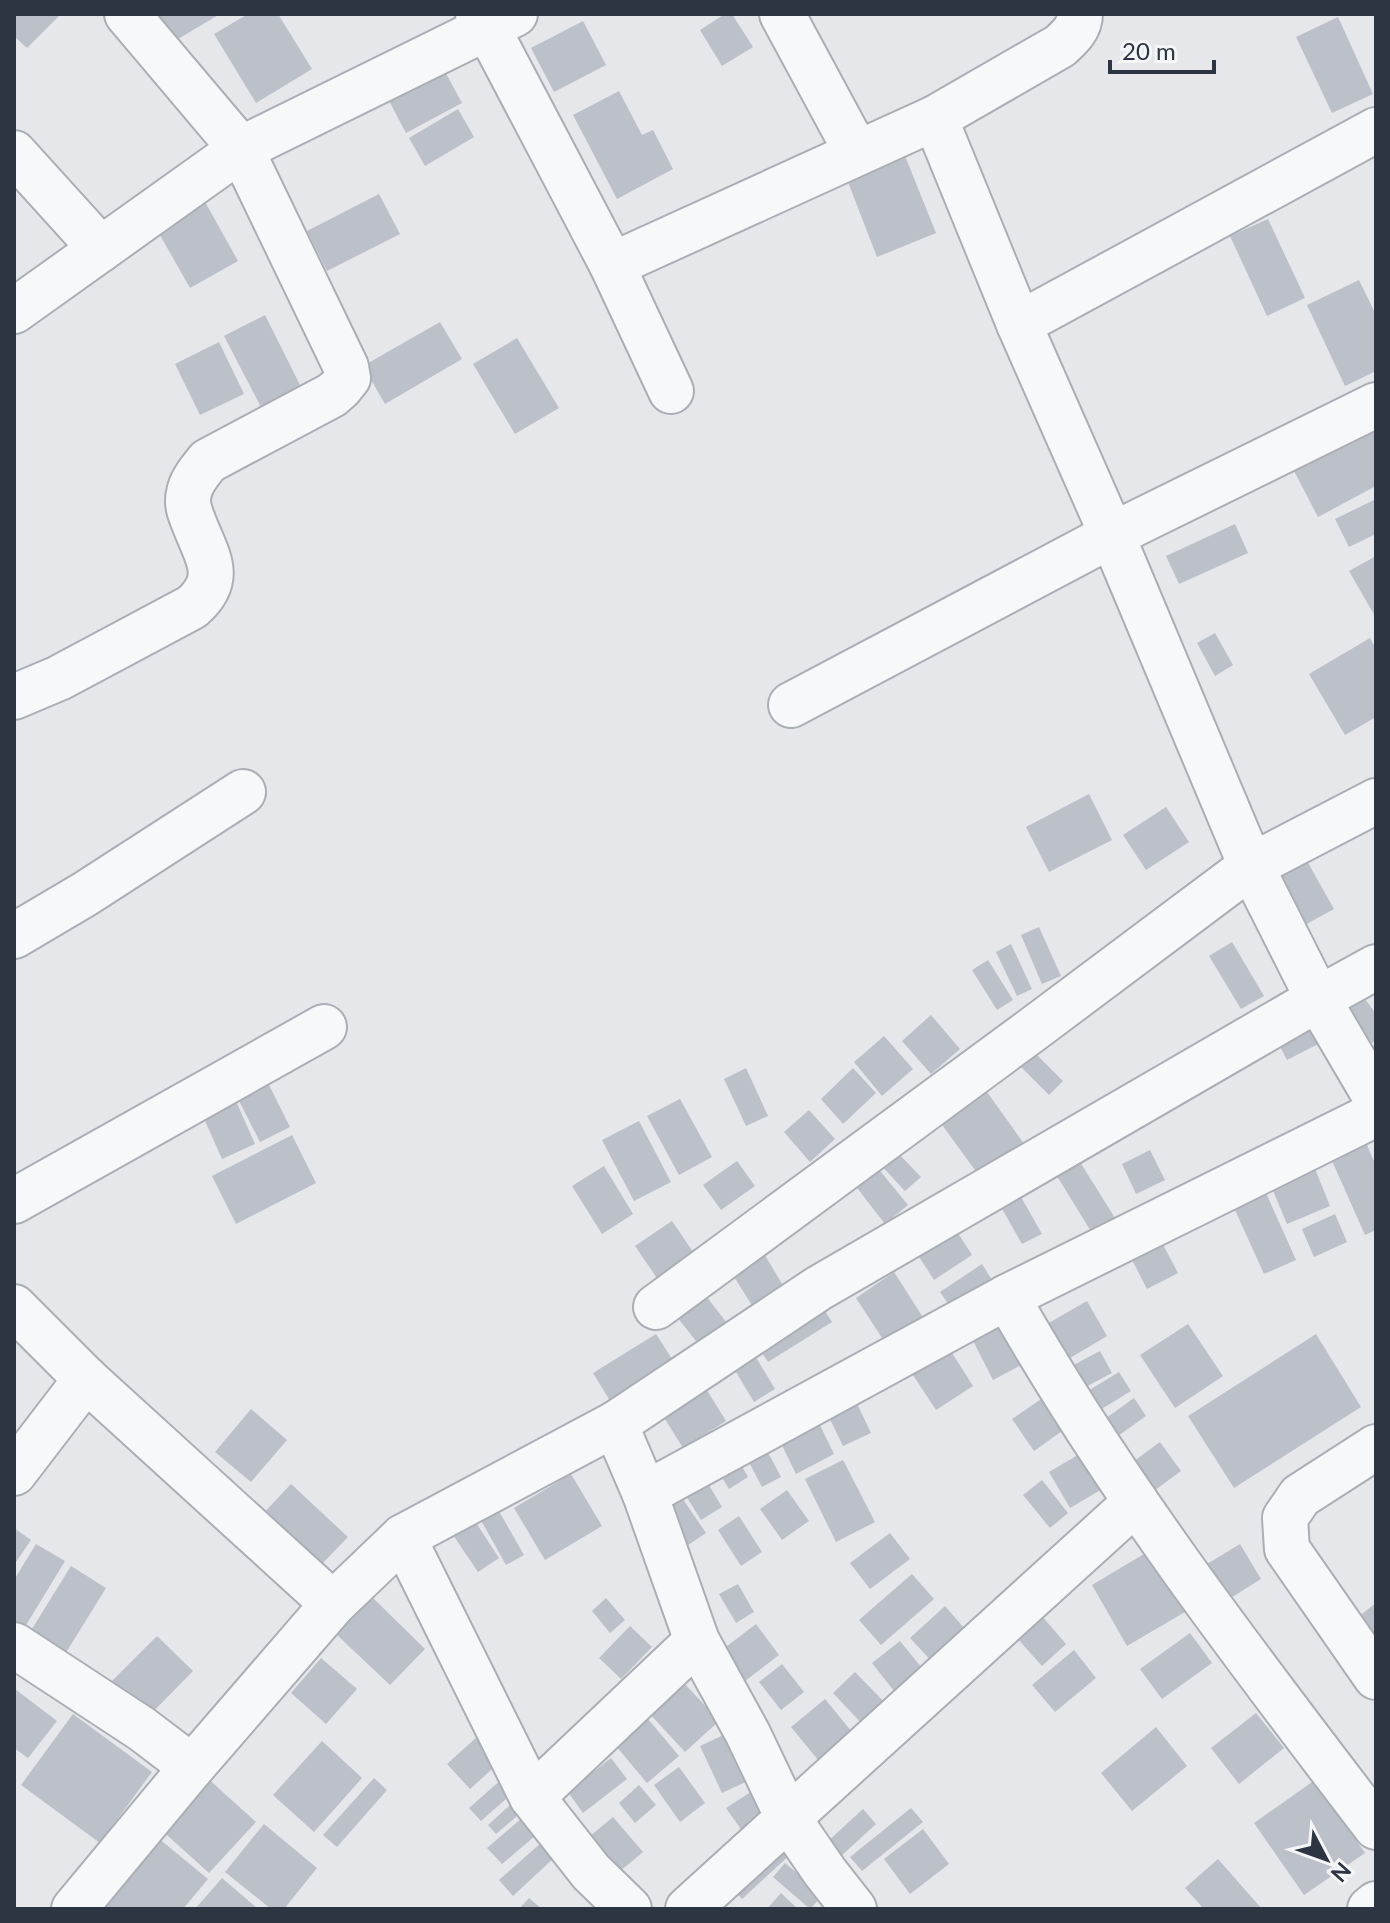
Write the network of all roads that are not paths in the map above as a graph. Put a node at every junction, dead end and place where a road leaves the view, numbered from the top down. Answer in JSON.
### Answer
{"nodes":[{"id":1,"x":127,"y":14,"type":"edge"},
{"id":2,"x":782,"y":14,"type":"edge"},
{"id":3,"x":1080,"y":14,"type":"edge"},
{"id":4,"x":493,"y":18,"type":"edge"},
{"id":5,"x":935,"y":118,"type":"junction"},
{"id":6,"x":1376,"y":130,"type":"edge"},
{"id":7,"x":241,"y":149,"type":"junction"},
{"id":8,"x":14,"y":153,"type":"edge"},
{"id":9,"x":857,"y":153,"type":"junction"},
{"id":10,"x":101,"y":249,"type":"junction"},
{"id":11,"x":612,"y":265,"type":"junction"},
{"id":12,"x":14,"y":311,"type":"edge"},
{"id":13,"x":1019,"y":324,"type":"junction"},
{"id":14,"x":671,"y":391,"type":"dead end"},
{"id":15,"x":1376,"y":405,"type":"edge"},
{"id":16,"x":1112,"y":535,"type":"junction"},
{"id":17,"x":14,"y":697,"type":"edge"},
{"id":18,"x":791,"y":705,"type":"dead end"},
{"id":19,"x":243,"y":792,"type":"dead end"},
{"id":20,"x":1376,"y":801,"type":"edge"},
{"id":21,"x":1251,"y":866,"type":"junction"},
{"id":22,"x":14,"y":936,"type":"edge"},
{"id":23,"x":1376,"y":967,"type":"edge"},
{"id":24,"x":1318,"y":999,"type":"junction"},
{"id":25,"x":324,"y":1027,"type":"dead end"},
{"id":26,"x":1376,"y":1098,"type":"edge"},
{"id":27,"x":1376,"y":1114,"type":"edge"},
{"id":28,"x":14,"y":1201,"type":"edge"},
{"id":29,"x":1007,"y":1297,"type":"junction"},
{"id":30,"x":14,"y":1307,"type":"edge"},
{"id":31,"x":656,"y":1307,"type":"dead end"},
{"id":32,"x":86,"y":1379,"type":"junction"},
{"id":33,"x":615,"y":1424,"type":"junction"},
{"id":34,"x":1376,"y":1447,"type":"edge"},
{"id":35,"x":14,"y":1473,"type":"edge"},
{"id":36,"x":645,"y":1494,"type":"junction"},
{"id":37,"x":1136,"y":1502,"type":"junction"},
{"id":38,"x":403,"y":1537,"type":"junction"},
{"id":39,"x":333,"y":1604,"type":"junction"},
{"id":40,"x":697,"y":1641,"type":"junction"},
{"id":41,"x":14,"y":1645,"type":"edge"},
{"id":42,"x":1376,"y":1677,"type":"edge"},
{"id":43,"x":192,"y":1767,"type":"junction"},
{"id":44,"x":532,"y":1797,"type":"junction"},
{"id":45,"x":788,"y":1818,"type":"junction"},
{"id":46,"x":1376,"y":1827,"type":"edge"},
{"id":47,"x":1376,"y":1904,"type":"edge"},
{"id":48,"x":74,"y":1909,"type":"edge"},
{"id":49,"x":629,"y":1909,"type":"edge"},
{"id":50,"x":688,"y":1909,"type":"edge"},
{"id":51,"x":854,"y":1909,"type":"edge"},
{"id":52,"x":1370,"y":1909,"type":"edge"}],
"edges":[{"from":1,"to":7,"type":"street"},
{"from":2,"to":9,"type":"street"},
{"from":3,"to":5,"type":"street"},
{"from":4,"to":7,"type":"street"},
{"from":4,"to":11,"type":"street"},
{"from":5,"to":9,"type":"street"},
{"from":5,"to":13,"type":"street"},
{"from":6,"to":13,"type":"street"},
{"from":7,"to":10,"type":"street"},
{"from":7,"to":17,"type":"street"},
{"from":8,"to":10,"type":"street"},
{"from":9,"to":11,"type":"street"},
{"from":10,"to":12,"type":"street"},
{"from":11,"to":14,"type":"street"},
{"from":13,"to":16,"type":"street"},
{"from":15,"to":16,"type":"street"},
{"from":16,"to":18,"type":"street"},
{"from":16,"to":21,"type":"street"},
{"from":19,"to":22,"type":"street"},
{"from":20,"to":21,"type":"street"},
{"from":21,"to":24,"type":"street"},
{"from":21,"to":31,"type":"street"},
{"from":23,"to":24,"type":"street"},
{"from":24,"to":26,"type":"street"},
{"from":24,"to":33,"type":"street"},
{"from":25,"to":28,"type":"street"},
{"from":27,"to":29,"type":"street"},
{"from":29,"to":36,"type":"street"},
{"from":29,"to":37,"type":"street"},
{"from":30,"to":32,"type":"street"},
{"from":32,"to":35,"type":"street"},
{"from":32,"to":39,"type":"street"},
{"from":33,"to":36,"type":"street"},
{"from":33,"to":38,"type":"street"},
{"from":34,"to":42,"type":"street"},
{"from":36,"to":40,"type":"street"},
{"from":37,"to":45,"type":"street"},
{"from":37,"to":46,"type":"street"},
{"from":38,"to":39,"type":"street"},
{"from":38,"to":44,"type":"street"},
{"from":39,"to":43,"type":"street"},
{"from":40,"to":44,"type":"street"},
{"from":40,"to":45,"type":"street"},
{"from":41,"to":43,"type":"street"},
{"from":43,"to":48,"type":"street"},
{"from":44,"to":49,"type":"street"},
{"from":45,"to":50,"type":"street"},
{"from":45,"to":51,"type":"street"},
{"from":47,"to":52,"type":"street"}]}
